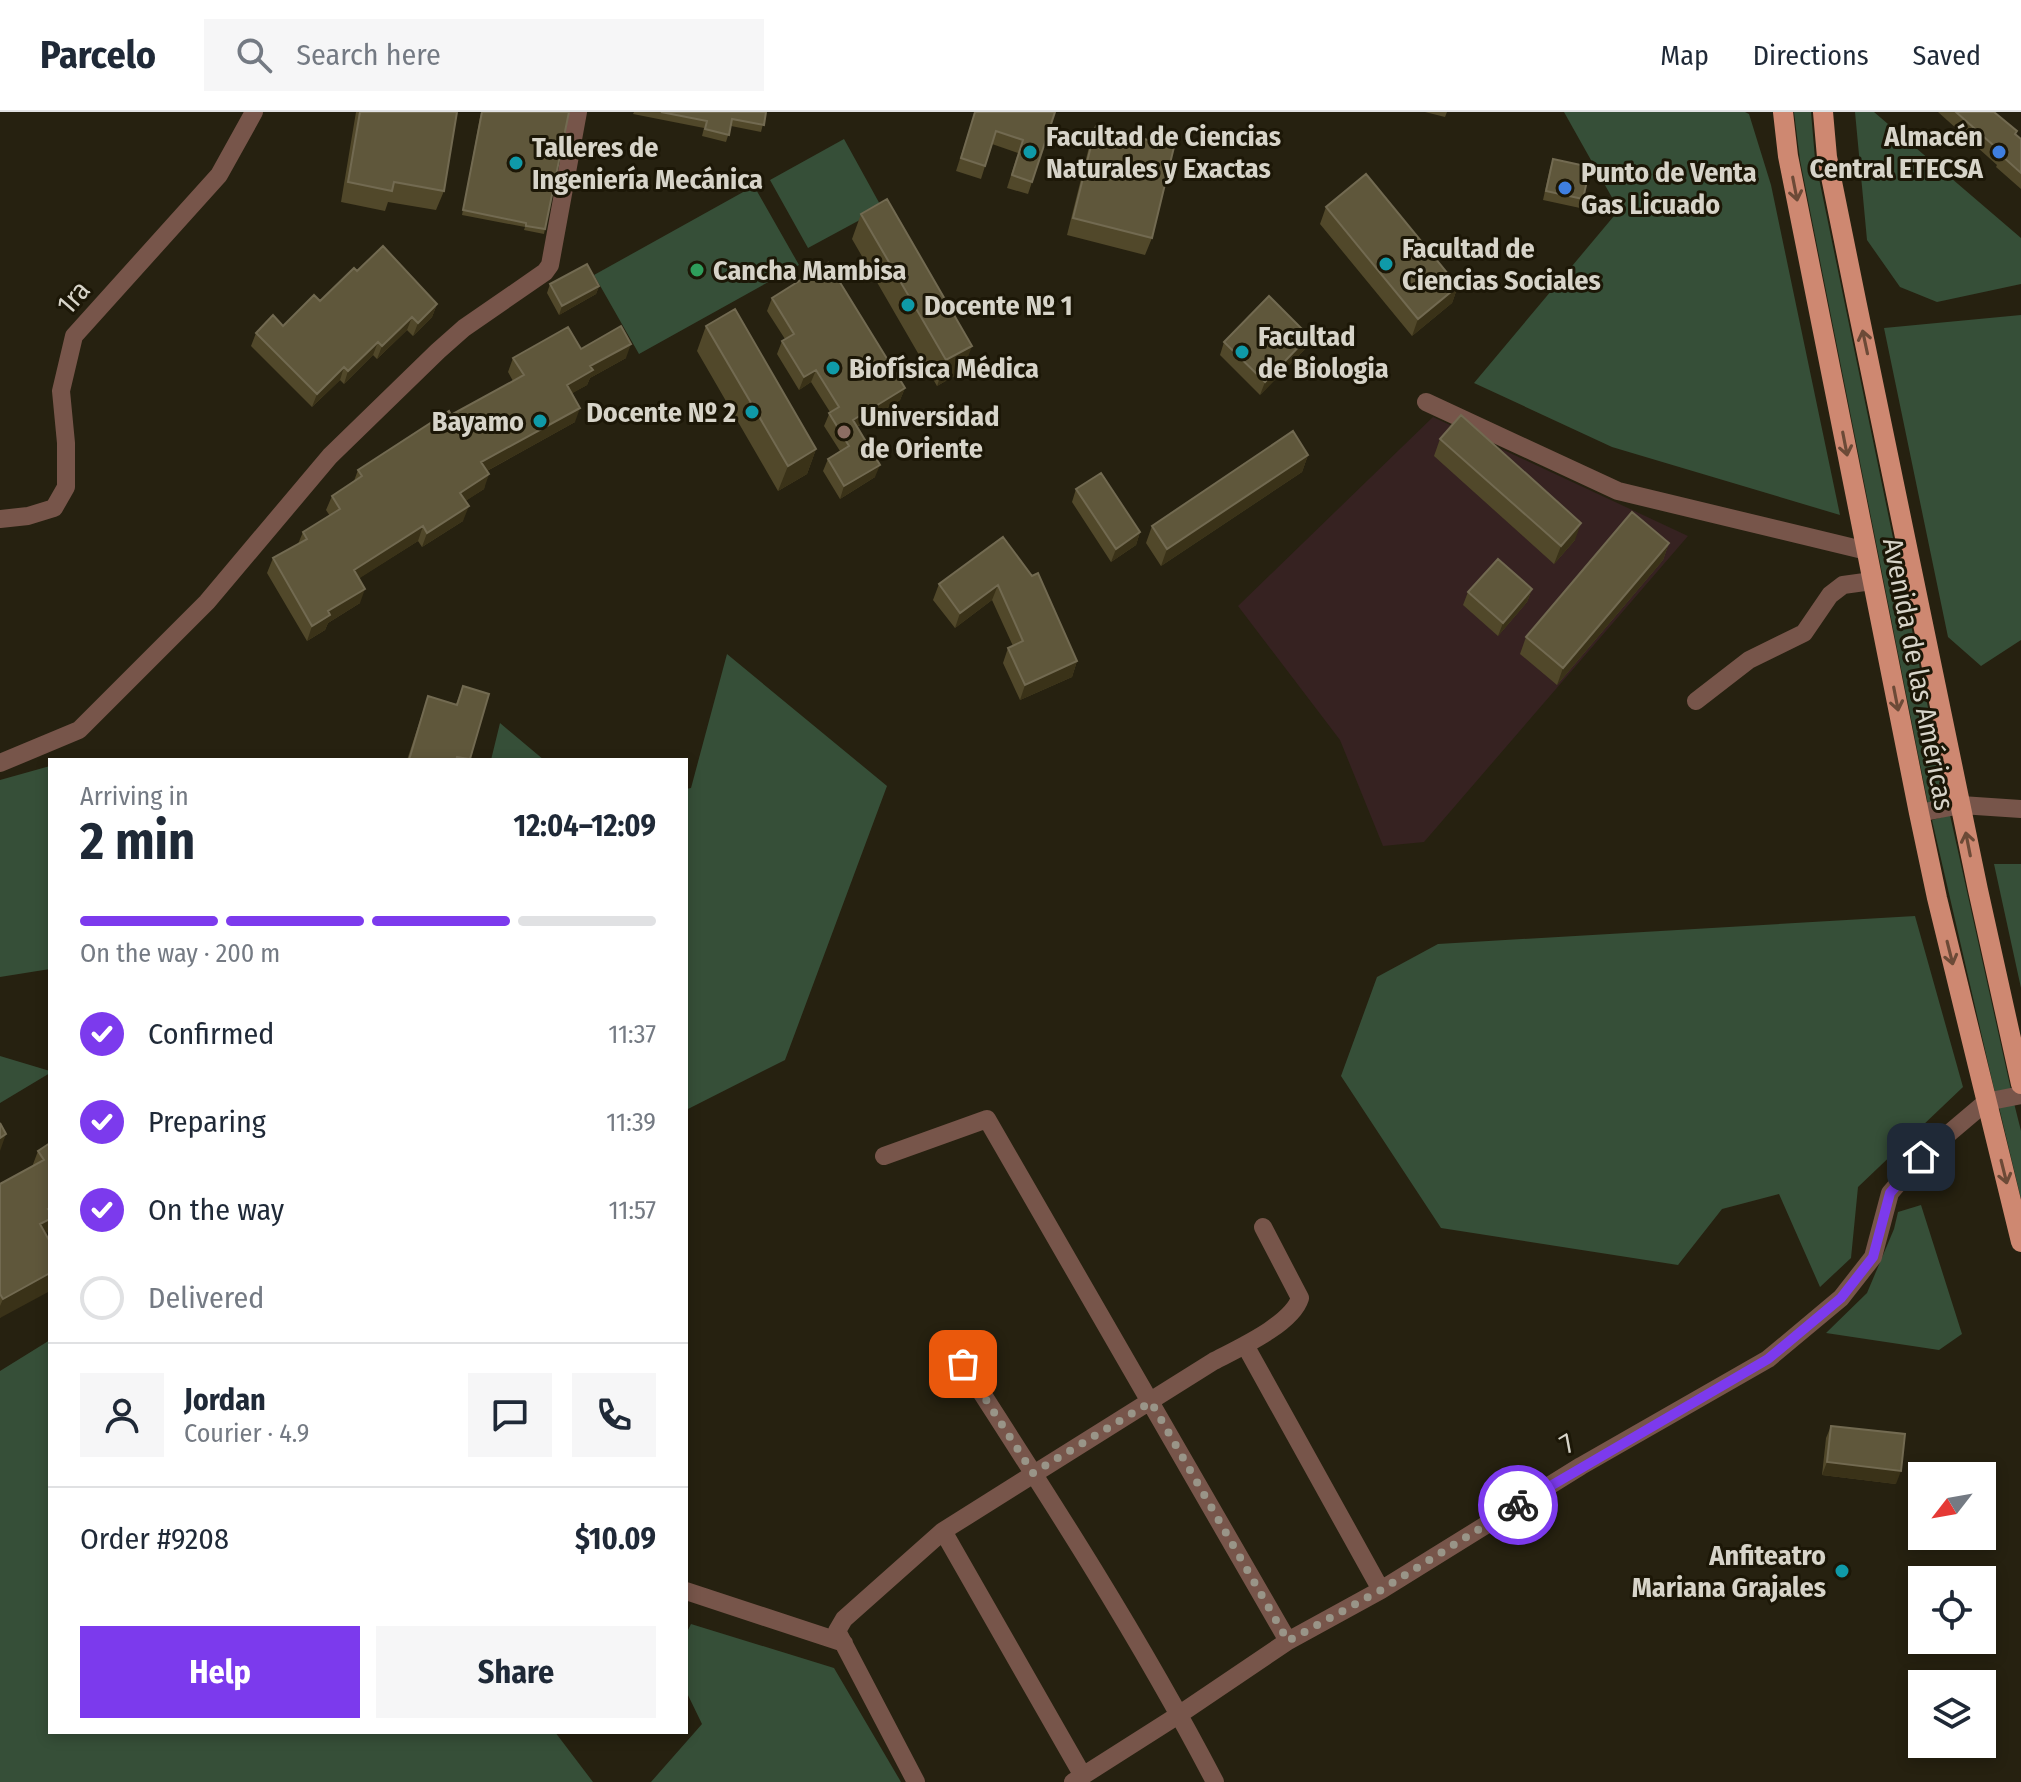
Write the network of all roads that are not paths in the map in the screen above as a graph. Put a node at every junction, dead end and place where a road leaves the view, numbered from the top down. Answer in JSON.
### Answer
{"nodes":[{"id":1,"x":254,"y":112,"type":"edge"},
{"id":2,"x":578,"y":112,"type":"edge"},
{"id":3,"x":1783,"y":112,"type":"edge"},
{"id":4,"x":1823,"y":112,"type":"edge"},
{"id":5,"x":1426,"y":402,"type":"dead end"},
{"id":6,"x":0,"y":519,"type":"edge"},
{"id":7,"x":1867,"y":551,"type":"junction"},
{"id":8,"x":1872,"y":581,"type":"junction"},
{"id":9,"x":1696,"y":701,"type":"dead end"},
{"id":10,"x":0,"y":763,"type":"edge"},
{"id":11,"x":1961,"y":805,"type":"junction"},
{"id":12,"x":2021,"y":809,"type":"edge"},
{"id":13,"x":1919,"y":813,"type":"junction"},
{"id":14,"x":2021,"y":1084,"type":"edge"},
{"id":15,"x":2021,"y":1095,"type":"edge"},
{"id":16,"x":1986,"y":1102,"type":"junction"},
{"id":17,"x":884,"y":1156,"type":"dead end"},
{"id":18,"x":1263,"y":1227,"type":"dead end"},
{"id":19,"x":2021,"y":1242,"type":"edge"},
{"id":20,"x":1245,"y":1345,"type":"junction"},
{"id":21,"x":963,"y":1364,"type":"dead end"},
{"id":22,"x":1151,"y":1402,"type":"junction"},
{"id":23,"x":1033,"y":1473,"type":"junction"},
{"id":24,"x":943,"y":1531,"type":"junction"},
{"id":25,"x":1381,"y":1590,"type":"junction"},
{"id":26,"x":688,"y":1592,"type":"edge"},
{"id":27,"x":1288,"y":1641,"type":"junction"},
{"id":28,"x":844,"y":1643,"type":"junction"},
{"id":29,"x":1180,"y":1714,"type":"junction"},
{"id":30,"x":1078,"y":1779,"type":"edge"},
{"id":31,"x":916,"y":1782,"type":"edge"},
{"id":32,"x":1215,"y":1782,"type":"edge"}],
"edges":[{"from":1,"to":6,"type":"street","name":"1ra"},
{"from":2,"to":10,"type":"street"},
{"from":3,"to":7,"type":"main road","name":"Avenida de las Américas","one_way":true},
{"from":11,"to":4,"type":"main road","name":"Avenida de las Américas","one_way":true},
{"from":5,"to":7,"type":"street"},
{"from":7,"to":8,"type":"main road","name":"Avenida de las Américas"},
{"from":8,"to":9,"type":"street"},
{"from":8,"to":13,"type":"main road","name":"Avenida de las Américas","one_way":true},
{"from":11,"to":12,"type":"street"},
{"from":11,"to":13,"type":"street"},
{"from":14,"to":11,"type":"main road","name":"Avenida de las Américas","one_way":true},
{"from":13,"to":16,"type":"main road","name":"Avenida de las Américas","one_way":true},
{"from":15,"to":16,"type":"street","name":"7"},
{"from":16,"to":19,"type":"main road","name":"Avenida de las Américas","one_way":true},
{"from":16,"to":25,"type":"street","name":"7"},
{"from":17,"to":22,"type":"street"},
{"from":18,"to":20,"type":"street"},
{"from":20,"to":22,"type":"street"},
{"from":20,"to":25,"type":"street"},
{"from":21,"to":23,"type":"street"},
{"from":22,"to":23,"type":"street"},
{"from":22,"to":27,"type":"street"},
{"from":23,"to":24,"type":"street"},
{"from":23,"to":29,"type":"street"},
{"from":24,"to":28,"type":"street"},
{"from":24,"to":30,"type":"street"},
{"from":25,"to":27,"type":"street","name":"7"},
{"from":26,"to":28,"type":"street"},
{"from":27,"to":29,"type":"street","name":"7"},
{"from":28,"to":31,"type":"street"},
{"from":29,"to":30,"type":"street","name":"7"},
{"from":29,"to":32,"type":"street"}]}
